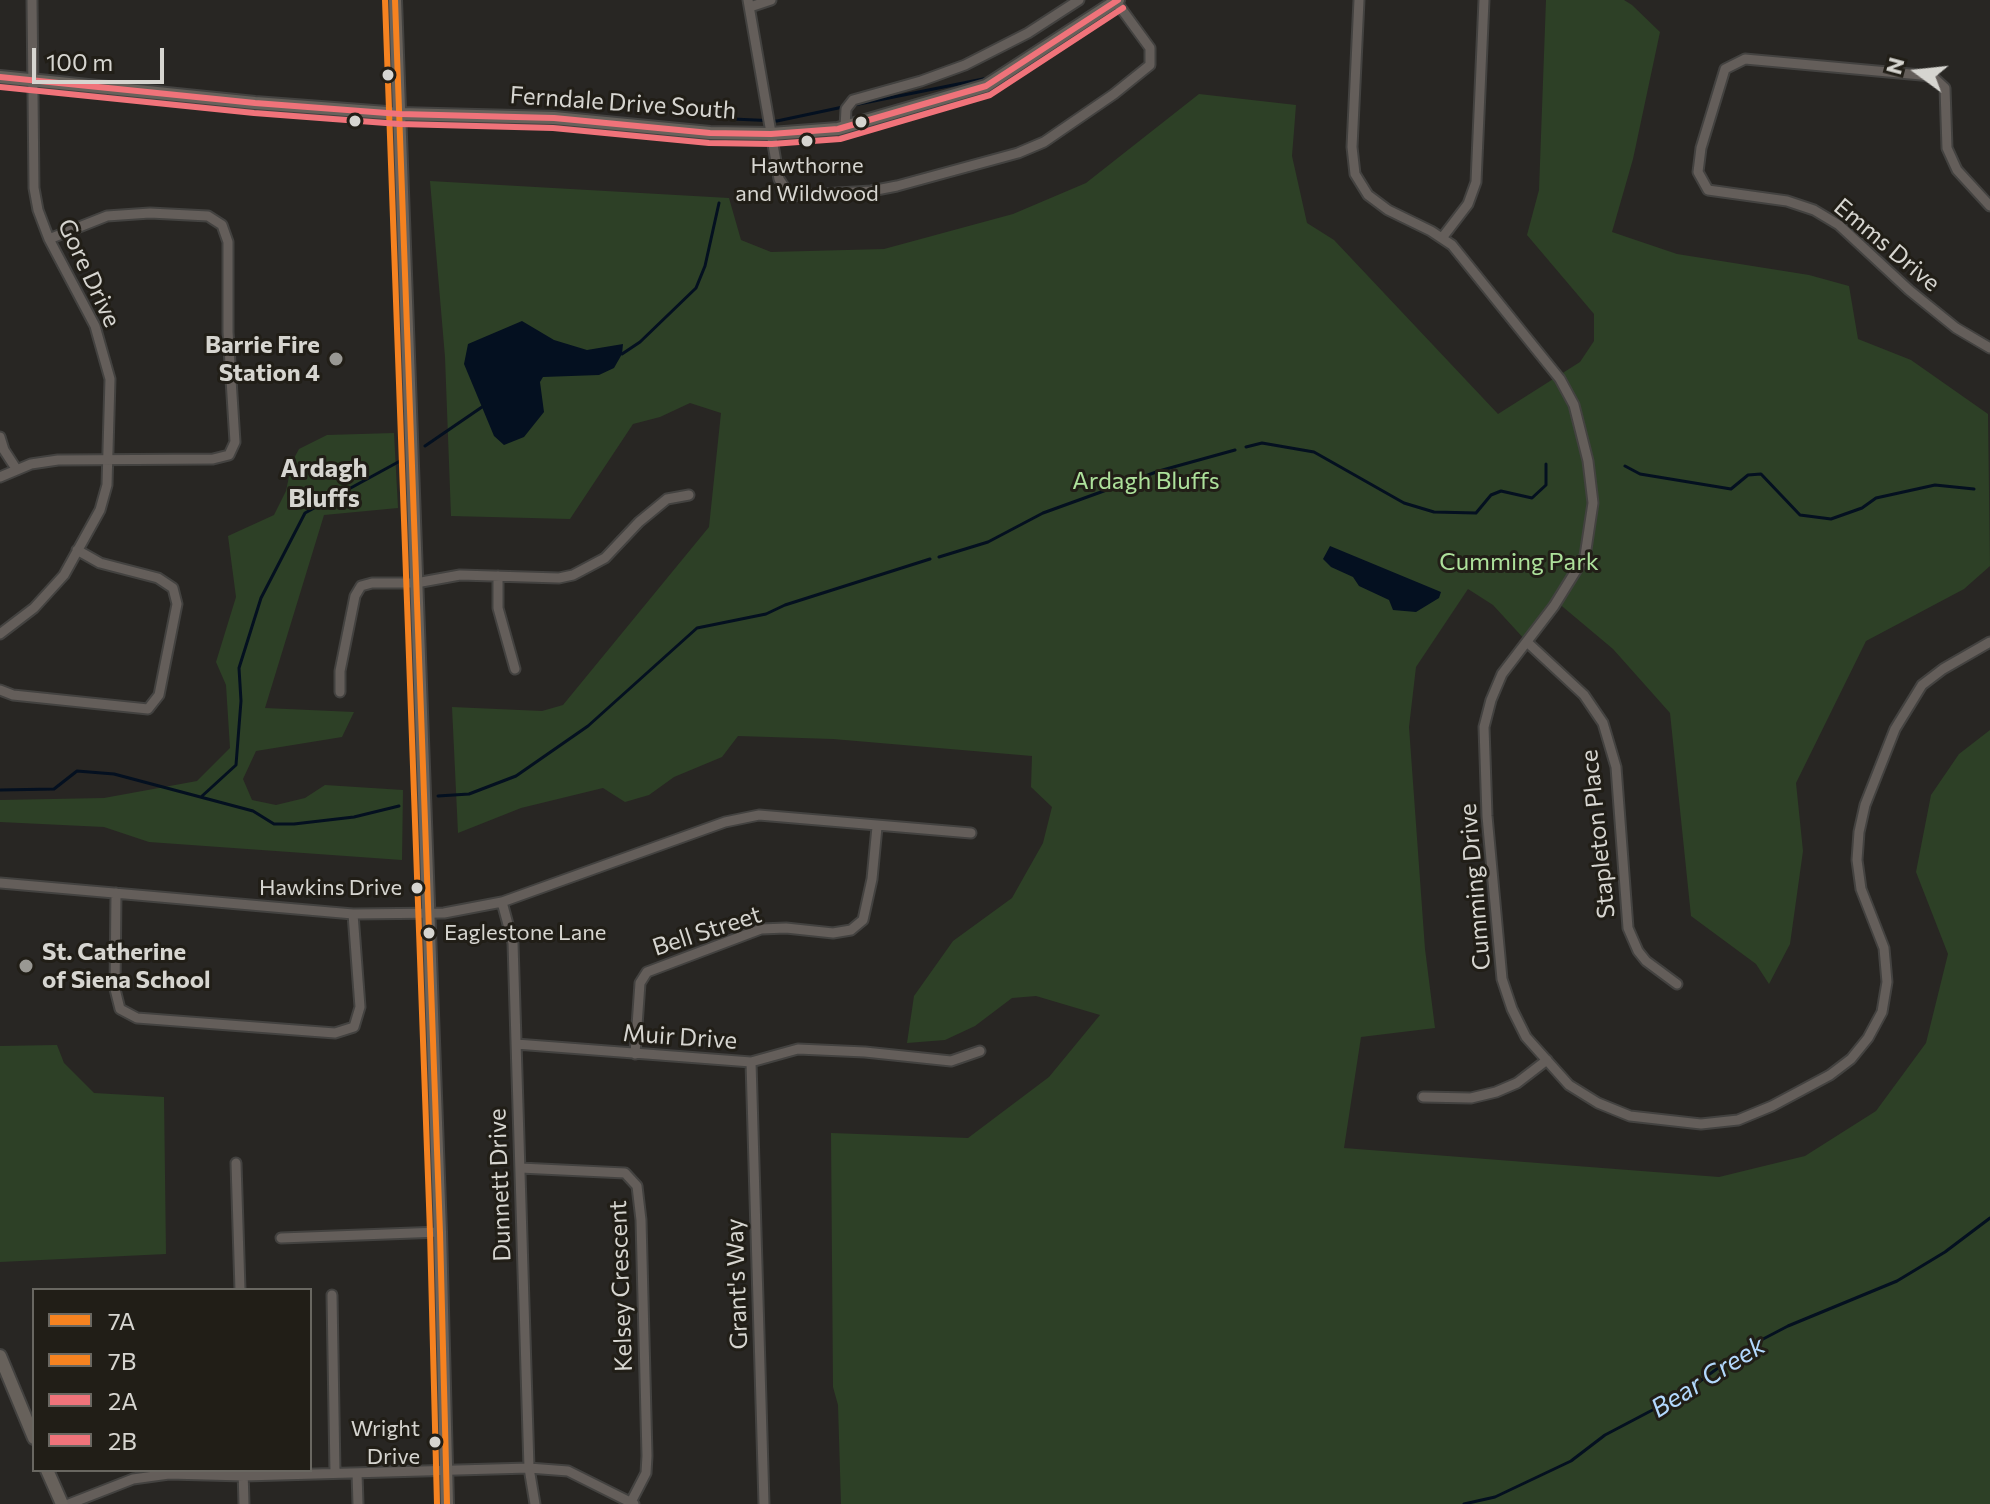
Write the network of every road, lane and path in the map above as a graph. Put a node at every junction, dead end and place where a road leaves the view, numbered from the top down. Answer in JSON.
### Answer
{"nodes":[{"id":1,"x":32,"y":0,"type":"edge"},
{"id":2,"x":395,"y":0,"type":"edge"},
{"id":3,"x":771,"y":0,"type":"edge"},
{"id":4,"x":1079,"y":0,"type":"edge"},
{"id":5,"x":1116,"y":0,"type":"edge"},
{"id":6,"x":1359,"y":0,"type":"edge"},
{"id":7,"x":1484,"y":0,"type":"edge"},
{"id":8,"x":749,"y":3,"type":"edge"},
{"id":9,"x":0,"y":77,"type":"edge"},
{"id":10,"x":32,"y":82,"type":"junction"},
{"id":11,"x":400,"y":114,"type":"junction"},
{"id":12,"x":845,"y":127,"type":"junction"},
{"id":13,"x":771,"y":134,"type":"junction"},
{"id":14,"x":1990,"y":206,"type":"edge"},
{"id":15,"x":1442,"y":238,"type":"junction"},
{"id":16,"x":49,"y":239,"type":"junction"},
{"id":17,"x":1990,"y":348,"type":"edge"},
{"id":18,"x":0,"y":437,"type":"edge"},
{"id":19,"x":106,"y":458,"type":"junction"},
{"id":20,"x":17,"y":470,"type":"junction"},
{"id":21,"x":0,"y":477,"type":"edge"},
{"id":22,"x":689,"y":495,"type":"dead end"},
{"id":23,"x":77,"y":550,"type":"junction"},
{"id":24,"x":498,"y":576,"type":"junction"},
{"id":25,"x":416,"y":583,"type":"junction"},
{"id":26,"x":0,"y":634,"type":"edge"},
{"id":27,"x":1527,"y":642,"type":"junction"},
{"id":28,"x":1990,"y":642,"type":"edge"},
{"id":29,"x":515,"y":669,"type":"dead end"},
{"id":30,"x":0,"y":690,"type":"edge"},
{"id":31,"x":340,"y":692,"type":"dead end"},
{"id":32,"x":877,"y":827,"type":"junction"},
{"id":33,"x":971,"y":833,"type":"dead end"},
{"id":34,"x":0,"y":883,"type":"edge"},
{"id":35,"x":116,"y":893,"type":"junction"},
{"id":36,"x":502,"y":902,"type":"junction"},
{"id":37,"x":353,"y":914,"type":"junction"},
{"id":38,"x":429,"y":914,"type":"junction"},
{"id":39,"x":1677,"y":984,"type":"dead end"},
{"id":40,"x":516,"y":1044,"type":"junction"},
{"id":41,"x":980,"y":1051,"type":"dead end"},
{"id":42,"x":635,"y":1054,"type":"junction"},
{"id":43,"x":1547,"y":1060,"type":"junction"},
{"id":44,"x":751,"y":1062,"type":"junction"},
{"id":45,"x":1423,"y":1097,"type":"dead end"},
{"id":46,"x":236,"y":1163,"type":"dead end"},
{"id":47,"x":520,"y":1168,"type":"junction"},
{"id":48,"x":440,"y":1232,"type":"junction"},
{"id":49,"x":281,"y":1238,"type":"dead end"},
{"id":50,"x":240,"y":1288,"type":"edge"},
{"id":51,"x":332,"y":1295,"type":"dead end"},
{"id":52,"x":0,"y":1356,"type":"edge"},
{"id":53,"x":32,"y":1433,"type":"edge"},
{"id":54,"x":529,"y":1468,"type":"junction"},
{"id":55,"x":446,"y":1470,"type":"junction"},
{"id":56,"x":48,"y":1472,"type":"edge"},
{"id":57,"x":244,"y":1473,"type":"edge"},
{"id":58,"x":335,"y":1473,"type":"junction"},
{"id":59,"x":357,"y":1473,"type":"junction"},
{"id":60,"x":633,"y":1503,"type":"edge"},
{"id":61,"x":62,"y":1504,"type":"edge"},
{"id":62,"x":69,"y":1504,"type":"edge"},
{"id":63,"x":244,"y":1504,"type":"edge"},
{"id":64,"x":358,"y":1504,"type":"edge"},
{"id":65,"x":447,"y":1504,"type":"edge"},
{"id":66,"x":535,"y":1504,"type":"edge"},
{"id":67,"x":764,"y":1504,"type":"edge"}],
"edges":[{"from":1,"to":10,"type":"street","name":"Gore Drive"},
{"from":2,"to":11,"type":"street"},
{"from":3,"to":8,"type":"street"},
{"from":4,"to":12,"type":"street"},
{"from":5,"to":12,"type":"street","name":"Ferndale Drive South"},
{"from":5,"to":13,"type":"street"},
{"from":6,"to":15,"type":"street","name":"Cumming Drive"},
{"from":7,"to":15,"type":"street"},
{"from":8,"to":13,"type":"street"},
{"from":9,"to":10,"type":"street","name":"Ferndale Drive South"},
{"from":10,"to":11,"type":"street","name":"Ferndale Drive South"},
{"from":10,"to":16,"type":"street","name":"Gore Drive"},
{"from":11,"to":13,"type":"street","name":"Ferndale Drive South"},
{"from":11,"to":25,"type":"street"},
{"from":12,"to":13,"type":"street","name":"Ferndale Drive South"},
{"from":14,"to":17,"type":"street","name":"Emms Drive"},
{"from":15,"to":27,"type":"street","name":"Cumming Drive"},
{"from":16,"to":19,"type":"street","name":"Gore Drive"},
{"from":16,"to":19,"type":"street"},
{"from":18,"to":20,"type":"street"},
{"from":19,"to":20,"type":"street"},
{"from":19,"to":23,"type":"street","name":"Gore Drive"},
{"from":20,"to":21,"type":"street"},
{"from":22,"to":24,"type":"street"},
{"from":23,"to":26,"type":"street","name":"Gore Drive"},
{"from":23,"to":30,"type":"street"},
{"from":24,"to":25,"type":"street"},
{"from":24,"to":29,"type":"street"},
{"from":25,"to":31,"type":"street"},
{"from":25,"to":38,"type":"street"},
{"from":27,"to":39,"type":"street","name":"Stapleton Place"},
{"from":27,"to":43,"type":"street","name":"Cumming Drive"},
{"from":28,"to":43,"type":"street","name":"Cumming Drive"},
{"from":32,"to":33,"type":"street"},
{"from":32,"to":36,"type":"street"},
{"from":32,"to":42,"type":"street","name":"Bell Street"},
{"from":34,"to":35,"type":"street"},
{"from":35,"to":37,"type":"street"},
{"from":35,"to":37,"type":"street"},
{"from":36,"to":38,"type":"street"},
{"from":36,"to":40,"type":"street","name":"Dunnett Drive"},
{"from":37,"to":38,"type":"street"},
{"from":38,"to":48,"type":"street"},
{"from":40,"to":42,"type":"street","name":"Muir Drive"},
{"from":40,"to":47,"type":"street","name":"Dunnett Drive"},
{"from":41,"to":44,"type":"street","name":"Muir Drive"},
{"from":42,"to":44,"type":"street","name":"Muir Drive"},
{"from":43,"to":45,"type":"street"},
{"from":44,"to":67,"type":"street","name":"Grant's Way"},
{"from":46,"to":50,"type":"street"},
{"from":47,"to":54,"type":"street","name":"Dunnett Drive"},
{"from":47,"to":60,"type":"street","name":"Kelsey Crescent"},
{"from":48,"to":49,"type":"street"},
{"from":48,"to":55,"type":"street"},
{"from":51,"to":58,"type":"street"},
{"from":52,"to":53,"type":"street"},
{"from":54,"to":55,"type":"street"},
{"from":54,"to":60,"type":"street"},
{"from":54,"to":66,"type":"street","name":"Dunnett Drive"},
{"from":55,"to":59,"type":"street"},
{"from":55,"to":65,"type":"street"},
{"from":56,"to":61,"type":"street"},
{"from":57,"to":58,"type":"street"},
{"from":57,"to":62,"type":"street"},
{"from":57,"to":63,"type":"street"},
{"from":58,"to":59,"type":"street"},
{"from":59,"to":64,"type":"street"}]}
